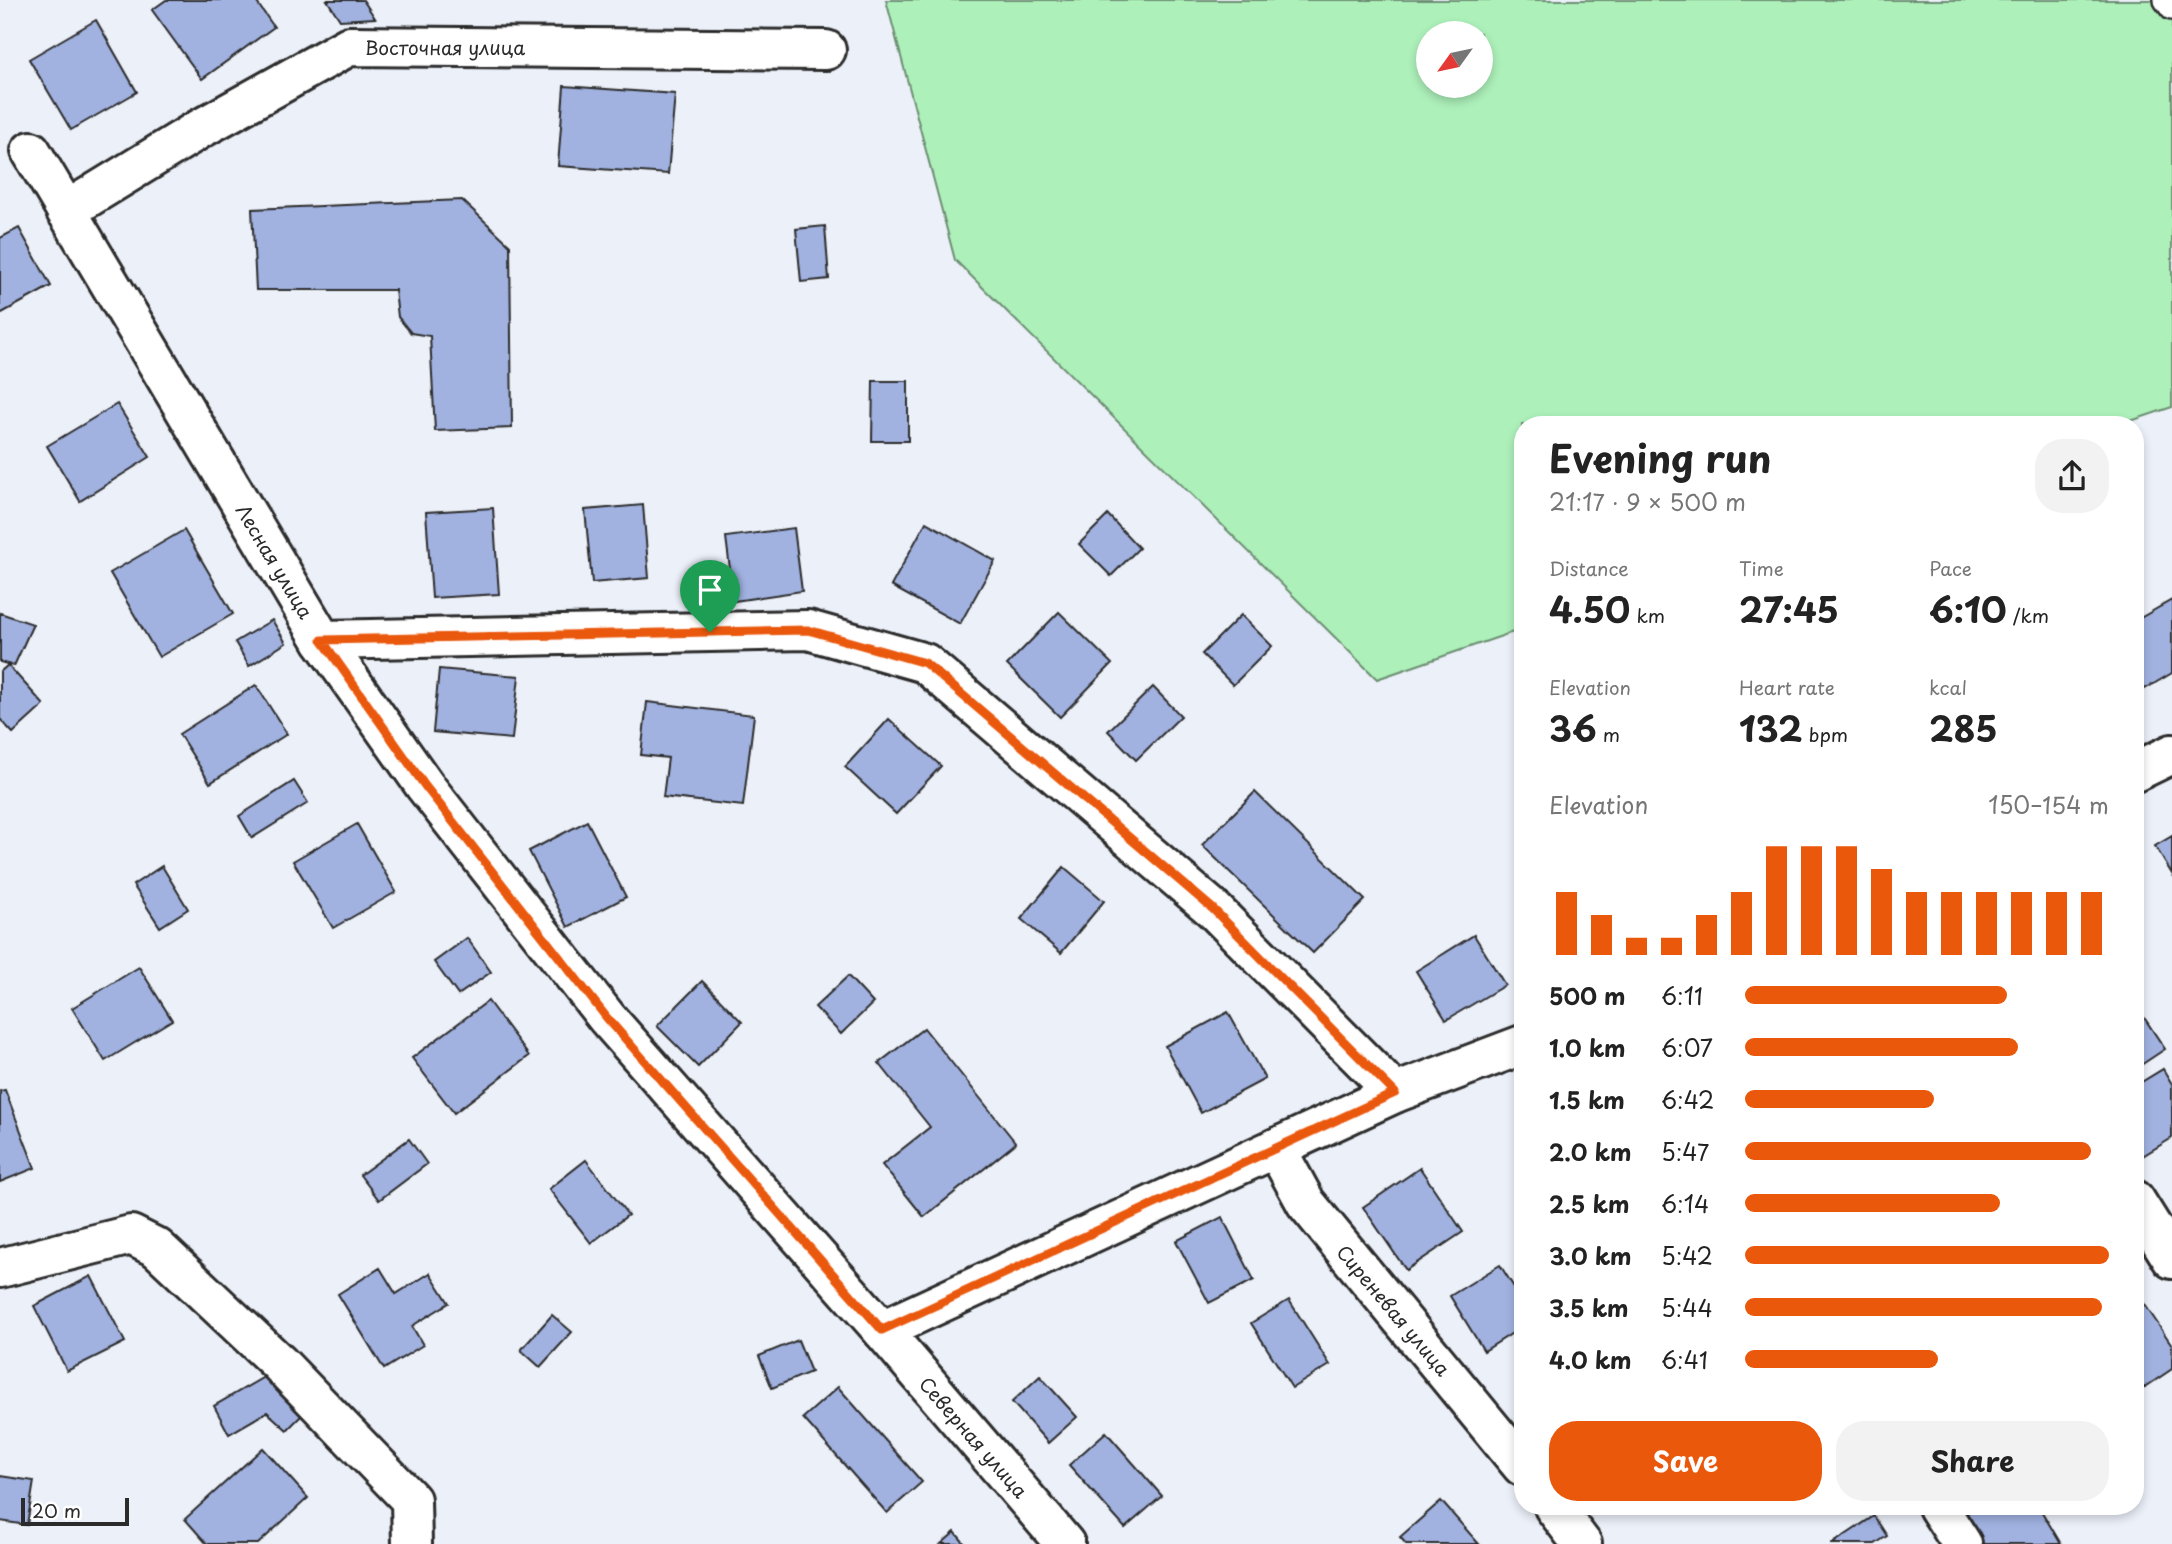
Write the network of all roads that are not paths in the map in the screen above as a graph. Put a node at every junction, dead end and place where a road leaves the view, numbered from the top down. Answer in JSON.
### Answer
{"nodes":[{"id":1,"x":2166,"y":0,"type":"edge"},
{"id":2,"x":2172,"y":8,"type":"edge"},
{"id":3,"x":826,"y":50,"type":"dead end"},
{"id":4,"x":31,"y":151,"type":"dead end"},
{"id":5,"x":66,"y":211,"type":"junction"},
{"id":6,"x":322,"y":640,"type":"junction"},
{"id":7,"x":2172,"y":754,"type":"edge"},
{"id":8,"x":2144,"y":768,"type":"edge"},
{"id":9,"x":1514,"y":1048,"type":"edge"},
{"id":10,"x":1395,"y":1093,"type":"junction"},
{"id":11,"x":1276,"y":1149,"type":"junction"},
{"id":12,"x":2144,"y":1214,"type":"edge"},
{"id":13,"x":2172,"y":1259,"type":"edge"},
{"id":14,"x":0,"y":1268,"type":"edge"},
{"id":15,"x":882,"y":1330,"type":"junction"},
{"id":16,"x":1514,"y":1456,"type":"edge"},
{"id":17,"x":1560,"y":1515,"type":"edge"},
{"id":18,"x":1943,"y":1515,"type":"edge"},
{"id":19,"x":412,"y":1544,"type":"edge"},
{"id":20,"x":1065,"y":1544,"type":"edge"},
{"id":21,"x":1582,"y":1544,"type":"edge"},
{"id":22,"x":1962,"y":1544,"type":"edge"}],
"edges":[{"from":1,"to":2,"type":"lane"},
{"from":3,"to":5,"type":"street","name":"Восточная улица"},
{"from":4,"to":5,"type":"street","name":"Лесная улица"},
{"from":5,"to":6,"type":"street","name":"Лесная улица"},
{"from":6,"to":10,"type":"street"},
{"from":6,"to":15,"type":"street","name":"Лесная улица"},
{"from":7,"to":8,"type":"street"},
{"from":9,"to":10,"type":"street"},
{"from":10,"to":11,"type":"street"},
{"from":11,"to":15,"type":"street"},
{"from":11,"to":16,"type":"street","name":"Сиреневая улица"},
{"from":12,"to":13,"type":"street"},
{"from":14,"to":19,"type":"street"},
{"from":15,"to":20,"type":"street","name":"Северная улица"},
{"from":17,"to":21,"type":"street"},
{"from":18,"to":22,"type":"street"}]}
